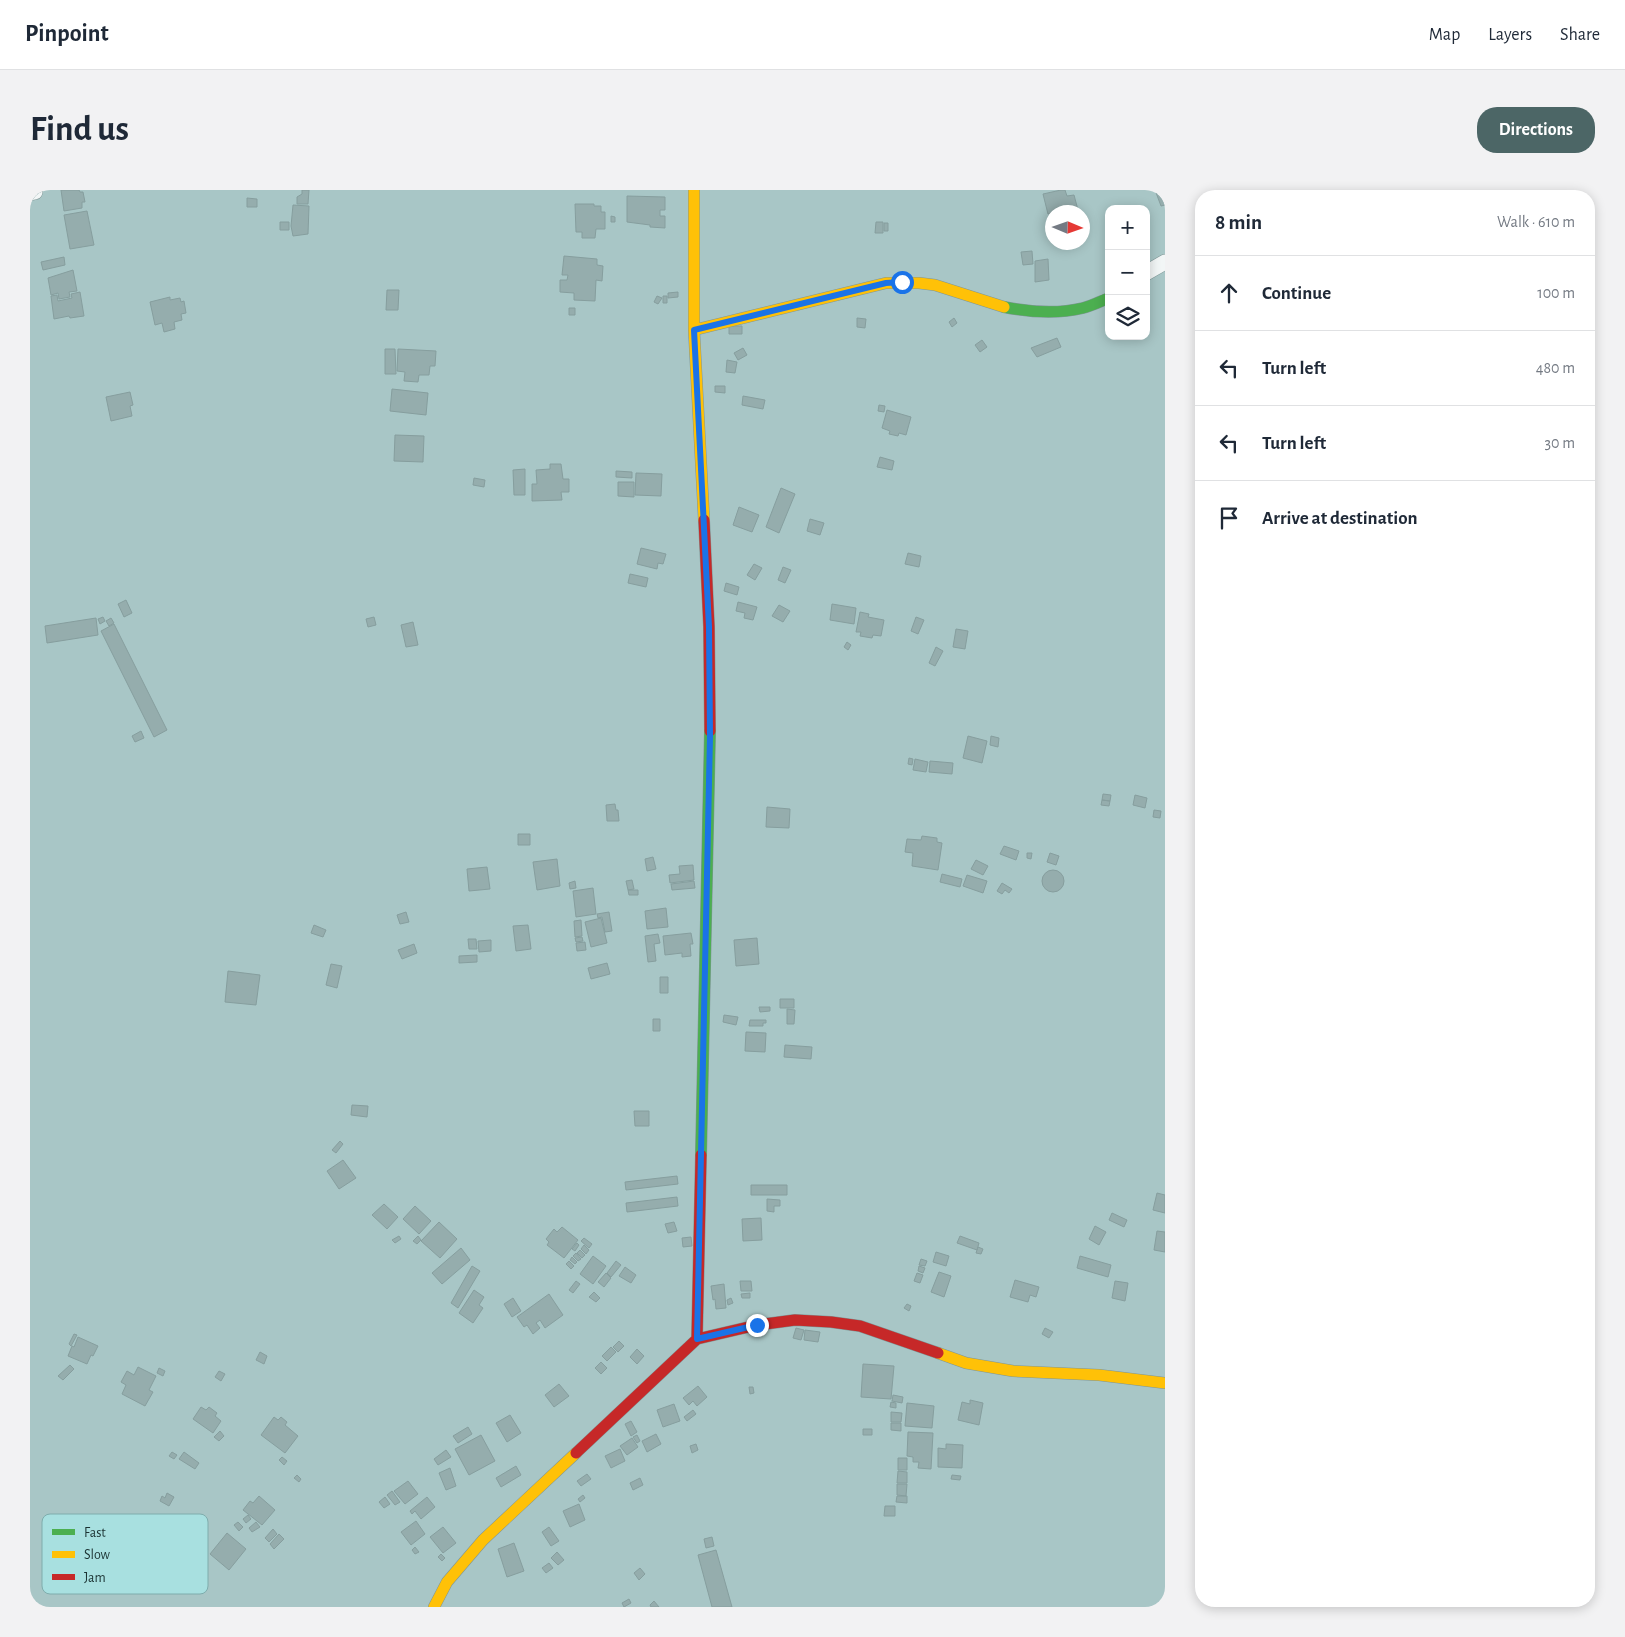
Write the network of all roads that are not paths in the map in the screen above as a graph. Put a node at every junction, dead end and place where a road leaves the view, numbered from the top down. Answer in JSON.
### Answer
{"nodes":[{"id":1,"x":694,"y":190,"type":"edge"},
{"id":2,"x":1165,"y":262,"type":"edge"},
{"id":3,"x":1150,"y":271,"type":"edge"},
{"id":4,"x":1105,"y":300,"type":"edge"},
{"id":5,"x":694,"y":330,"type":"junction"},
{"id":6,"x":697,"y":1339,"type":"junction"},
{"id":7,"x":1165,"y":1383,"type":"edge"},
{"id":8,"x":434,"y":1607,"type":"edge"}],
"edges":[{"from":1,"to":5,"type":"street"},
{"from":2,"to":3,"type":"street"},
{"from":4,"to":5,"type":"street"},
{"from":5,"to":6,"type":"street"},
{"from":6,"to":7,"type":"street"},
{"from":6,"to":8,"type":"street"}]}
